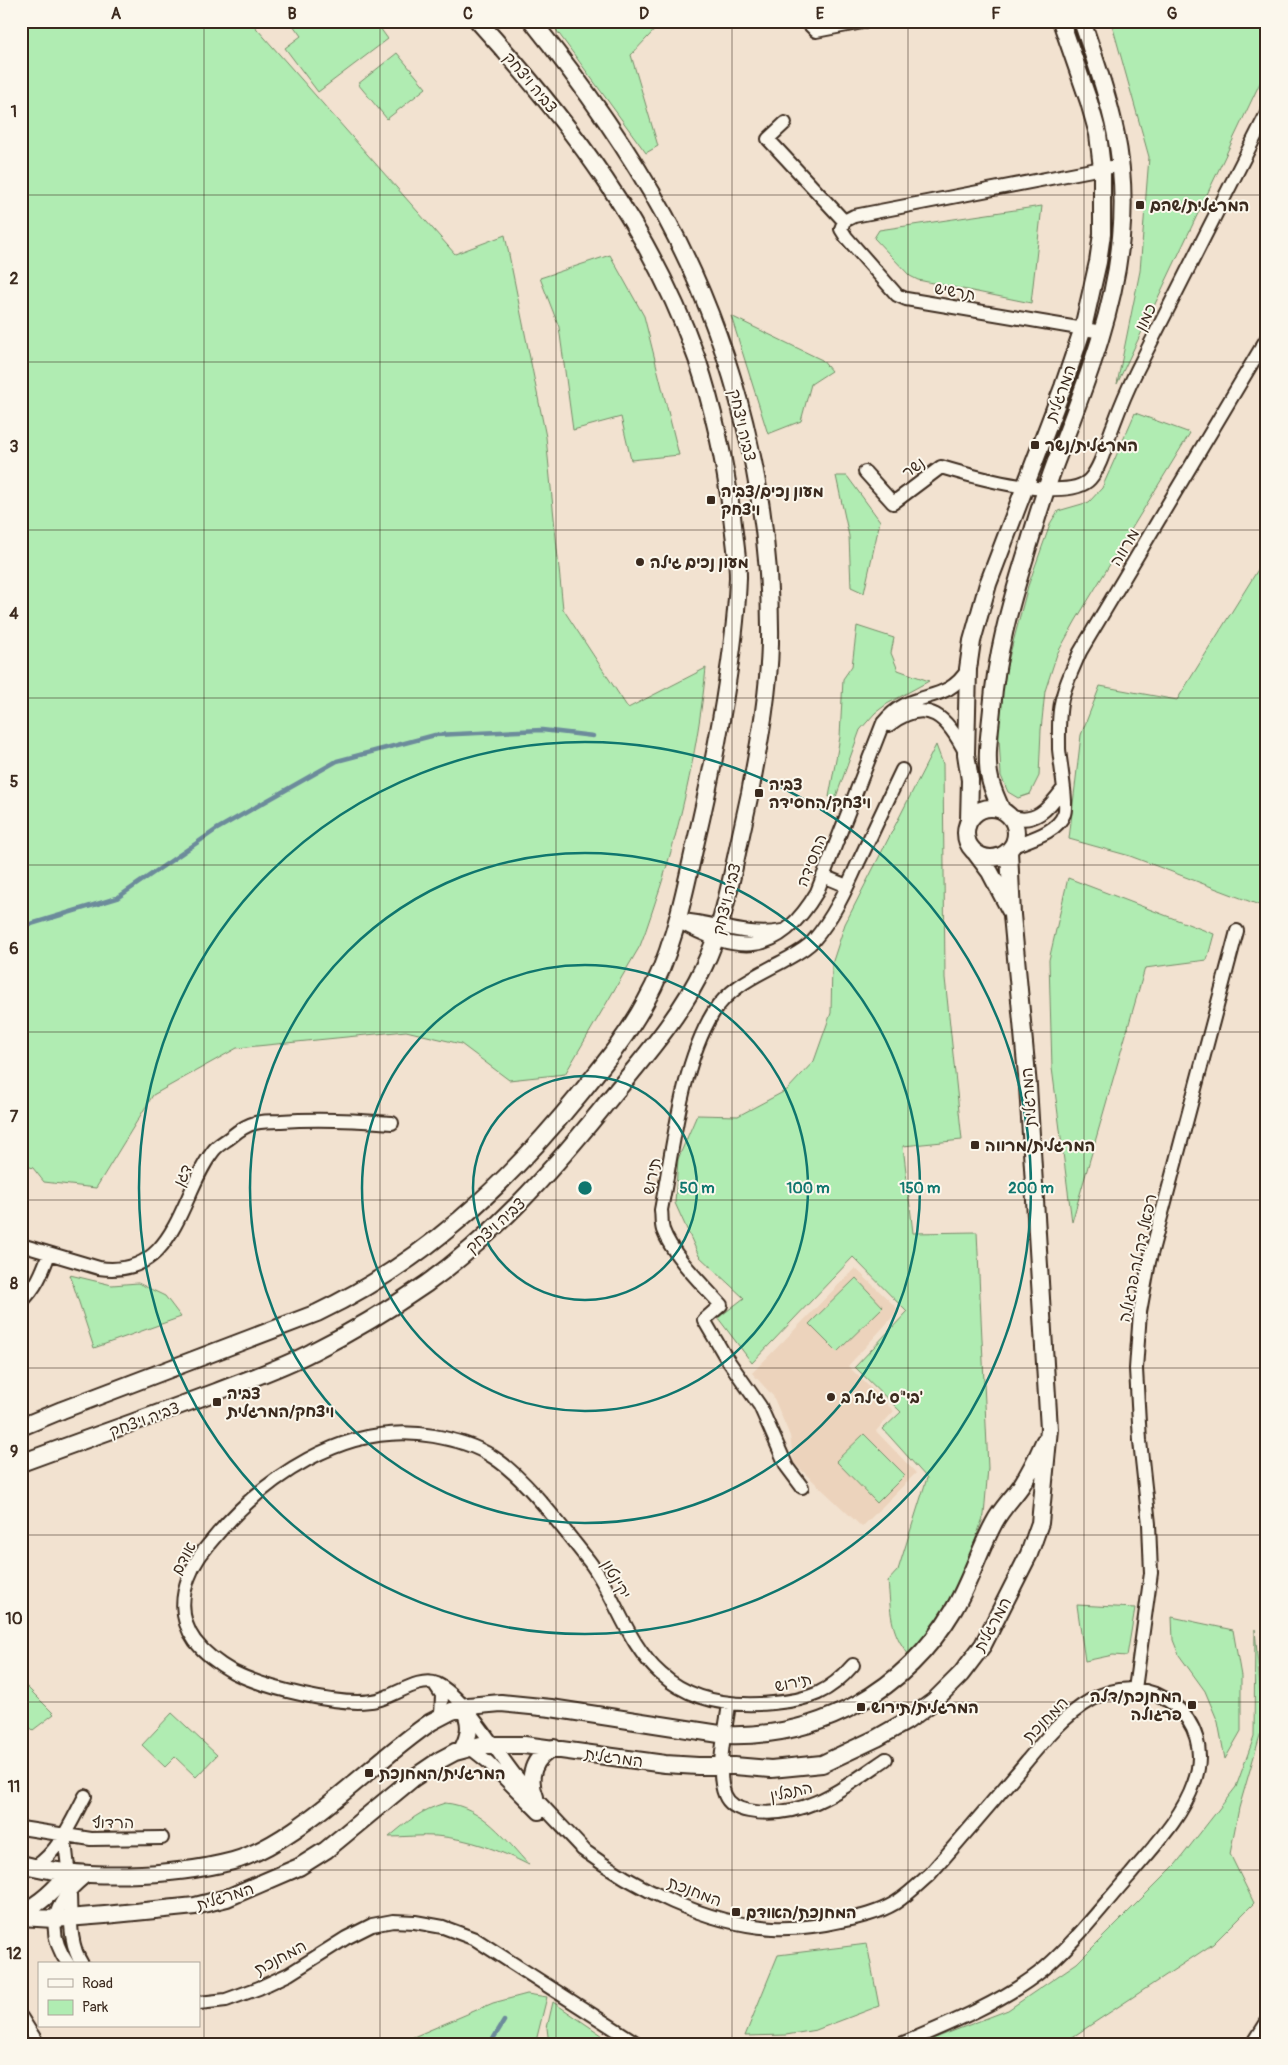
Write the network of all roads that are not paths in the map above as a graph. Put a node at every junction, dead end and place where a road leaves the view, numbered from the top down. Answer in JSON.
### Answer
{"nodes":[{"id":1,"x":478,"y":21,"type":"edge"},
{"id":2,"x":532,"y":21,"type":"edge"},
{"id":3,"x":806,"y":21,"type":"edge"},
{"id":4,"x":868,"y":21,"type":"edge"},
{"id":5,"x":1061,"y":21,"type":"edge"},
{"id":6,"x":1082,"y":21,"type":"edge"},
{"id":7,"x":1267,"y":113,"type":"edge"},
{"id":8,"x":785,"y":124,"type":"dead end"},
{"id":9,"x":1122,"y":166,"type":"junction"},
{"id":10,"x":1102,"y":168,"type":"junction"},
{"id":11,"x":844,"y":221,"type":"junction"},
{"id":12,"x":1083,"y":328,"type":"junction"},
{"id":13,"x":1102,"y":332,"type":"junction"},
{"id":14,"x":1267,"y":338,"type":"edge"},
{"id":15,"x":865,"y":472,"type":"dead end"},
{"id":16,"x":1026,"y":486,"type":"junction"},
{"id":17,"x":1045,"y":490,"type":"junction"},
{"id":18,"x":968,"y":669,"type":"junction"},
{"id":19,"x":876,"y":738,"type":"junction"},
{"id":20,"x":966,"y":754,"type":"junction"},
{"id":21,"x":902,"y":770,"type":"dead end"},
{"id":22,"x":1063,"y":789,"type":"junction"},
{"id":23,"x":1005,"y":812,"type":"junction"},
{"id":24,"x":969,"y":822,"type":"junction"},
{"id":25,"x":1011,"y":848,"type":"junction"},
{"id":26,"x":975,"y":852,"type":"junction"},
{"id":27,"x":823,"y":876,"type":"junction"},
{"id":28,"x":847,"y":886,"type":"junction"},
{"id":29,"x":1012,"y":915,"type":"junction"},
{"id":30,"x":676,"y":920,"type":"junction"},
{"id":31,"x":1237,"y":931,"type":"dead end"},
{"id":32,"x":718,"y":932,"type":"junction"},
{"id":33,"x":392,"y":1122,"type":"dead end"},
{"id":34,"x":21,"y":1245,"type":"edge"},
{"id":35,"x":49,"y":1254,"type":"junction"},
{"id":36,"x":21,"y":1302,"type":"edge"},
{"id":37,"x":21,"y":1428,"type":"edge"},
{"id":38,"x":1049,"y":1429,"type":"junction"},
{"id":39,"x":425,"y":1434,"type":"joint"},
{"id":40,"x":21,"y":1463,"type":"edge"},
{"id":41,"x":802,"y":1487,"type":"dead end"},
{"id":42,"x":853,"y":1665,"type":"dead end"},
{"id":43,"x":432,"y":1682,"type":"junction"},
{"id":44,"x":1135,"y":1689,"type":"junction"},
{"id":45,"x":729,"y":1704,"type":"junction"},
{"id":46,"x":463,"y":1708,"type":"junction"},
{"id":47,"x":441,"y":1716,"type":"junction"},
{"id":48,"x":726,"y":1735,"type":"junction"},
{"id":49,"x":492,"y":1744,"type":"junction"},
{"id":50,"x":466,"y":1748,"type":"junction"},
{"id":51,"x":554,"y":1748,"type":"junction"},
{"id":52,"x":886,"y":1759,"type":"dead end"},
{"id":53,"x":722,"y":1767,"type":"junction"},
{"id":54,"x":85,"y":1796,"type":"dead end"},
{"id":55,"x":535,"y":1797,"type":"junction"},
{"id":56,"x":21,"y":1828,"type":"edge"},
{"id":57,"x":64,"y":1836,"type":"junction"},
{"id":58,"x":162,"y":1838,"type":"dead end"},
{"id":59,"x":587,"y":1853,"type":"junction"},
{"id":60,"x":28,"y":1866,"type":"edge"},
{"id":61,"x":69,"y":1871,"type":"junction"},
{"id":62,"x":90,"y":1873,"type":"junction"},
{"id":63,"x":70,"y":1891,"type":"junction"},
{"id":64,"x":21,"y":1915,"type":"edge"},
{"id":65,"x":72,"y":1918,"type":"junction"},
{"id":66,"x":54,"y":1919,"type":"junction"},
{"id":67,"x":67,"y":1962,"type":"edge"},
{"id":68,"x":81,"y":1962,"type":"edge"},
{"id":69,"x":200,"y":2003,"type":"edge"},
{"id":70,"x":21,"y":2017,"type":"edge"},
{"id":71,"x":1267,"y":2022,"type":"edge"},
{"id":72,"x":37,"y":2043,"type":"edge"},
{"id":73,"x":638,"y":2044,"type":"edge"},
{"id":74,"x":900,"y":2044,"type":"edge"},
{"id":75,"x":1253,"y":2044,"type":"edge"}],
"edges":[{"from":1,"to":30,"type":"street","name":"צביה ויצחק"},
{"from":2,"to":32,"type":"street","name":"צביה ויצחק"},
{"from":3,"to":4,"type":"street"},
{"from":5,"to":10,"type":"street","name":"המרגלית"},
{"from":6,"to":9,"type":"street","name":"המרגלית"},
{"from":7,"to":17,"type":"street","name":"כמון"},
{"from":8,"to":11,"type":"street","name":"תרשיש"},
{"from":9,"to":10,"type":"street"},
{"from":9,"to":13,"type":"street","name":"המרגלית"},
{"from":10,"to":11,"type":"street"},
{"from":10,"to":12,"type":"street","name":"המרגלית"},
{"from":11,"to":12,"type":"street","name":"תרשיש"},
{"from":12,"to":13,"type":"street","name":"תרשיש"},
{"from":12,"to":16,"type":"street","name":"המרגלית"},
{"from":13,"to":17,"type":"street","name":"המרגלית"},
{"from":14,"to":22,"type":"street","name":"מרווה"},
{"from":15,"to":16,"type":"street","name":"נשר"},
{"from":16,"to":17,"type":"street","name":"כמון"},
{"from":16,"to":18,"type":"street","name":"המרגלית"},
{"from":17,"to":23,"type":"street","name":"המרגלית"},
{"from":18,"to":19,"type":"street","name":"החסידה"},
{"from":18,"to":20,"type":"street","name":"המרגלית"},
{"from":19,"to":20,"type":"street","name":"החסידה"},
{"from":19,"to":27,"type":"street","name":"החסידה"},
{"from":20,"to":24,"type":"street","name":"המרגלית"},
{"from":21,"to":28,"type":"street","name":"תירוש"},
{"from":22,"to":23,"type":"street"},
{"from":22,"to":25,"type":"street","name":"מרווה"},
{"from":23,"to":24,"type":"street"},
{"from":23,"to":25,"type":"street"},
{"from":24,"to":26,"type":"street"},
{"from":25,"to":26,"type":"street"},
{"from":25,"to":29,"type":"street","name":"המרגלית"},
{"from":26,"to":29,"type":"street","name":"המרגלית"},
{"from":27,"to":28,"type":"street"},
{"from":27,"to":32,"type":"street","name":"החסידה"},
{"from":28,"to":41,"type":"street","name":"תירוש"},
{"from":29,"to":38,"type":"street","name":"המרגלית"},
{"from":30,"to":32,"type":"street","name":"החסידה"},
{"from":30,"to":37,"type":"street","name":"צביה ויצחק"},
{"from":31,"to":44,"type":"street","name":"רפאל דה לה פרגולה"},
{"from":32,"to":40,"type":"street","name":"צביה ויצחק"},
{"from":33,"to":35,"type":"street","name":"דגן"},
{"from":34,"to":35,"type":"street","name":"דגן"},
{"from":35,"to":36,"type":"street"},
{"from":38,"to":48,"type":"street","name":"המרגלית"},
{"from":38,"to":53,"type":"street","name":"המרגלית"},
{"from":39,"to":43,"type":"street","name":"אודם"},
{"from":39,"to":45,"type":"street","name":"יקינטון"},
{"from":42,"to":45,"type":"street","name":"תירוש"},
{"from":43,"to":46,"type":"street"},
{"from":43,"to":47,"type":"street"},
{"from":44,"to":59,"type":"street","name":"המחנכת"},
{"from":44,"to":74,"type":"street","name":"המחנכת"},
{"from":45,"to":48,"type":"street"},
{"from":46,"to":47,"type":"street","name":"המרגלית"},
{"from":46,"to":48,"type":"street","name":"המרגלית"},
{"from":46,"to":49,"type":"street","name":"המחנכת"},
{"from":46,"to":50,"type":"street"},
{"from":47,"to":62,"type":"street","name":"המרגלית"},
{"from":48,"to":53,"type":"street"},
{"from":49,"to":50,"type":"street","name":"המרגלית"},
{"from":49,"to":51,"type":"street","name":"המרגלית"},
{"from":49,"to":55,"type":"street","name":"המחנכת"},
{"from":50,"to":59,"type":"street","name":"המחנכת"},
{"from":50,"to":65,"type":"street","name":"המרגלית"},
{"from":51,"to":53,"type":"street","name":"המרגלית"},
{"from":51,"to":55,"type":"street"},
{"from":52,"to":53,"type":"street","name":"התבלין"},
{"from":54,"to":57,"type":"street","name":"הרדוף"},
{"from":55,"to":59,"type":"street","name":"המחנכת"},
{"from":56,"to":57,"type":"street","name":"הרדוף"},
{"from":57,"to":58,"type":"street","name":"הרדוף"},
{"from":57,"to":60,"type":"street","name":"הרדוף"},
{"from":57,"to":61,"type":"street"},
{"from":60,"to":61,"type":"street","name":"המרגלית"},
{"from":61,"to":62,"type":"street","name":"המרגלית"},
{"from":61,"to":63,"type":"street"},
{"from":61,"to":64,"type":"street"},
{"from":62,"to":63,"type":"street"},
{"from":63,"to":65,"type":"street"},
{"from":63,"to":66,"type":"street"},
{"from":64,"to":66,"type":"street","name":"המרגלית"},
{"from":65,"to":66,"type":"street","name":"המרגלית"},
{"from":65,"to":68,"type":"street"},
{"from":66,"to":67,"type":"street"},
{"from":69,"to":73,"type":"street","name":"המחנכת"},
{"from":70,"to":72,"type":"street"},
{"from":71,"to":75,"type":"street"}]}
